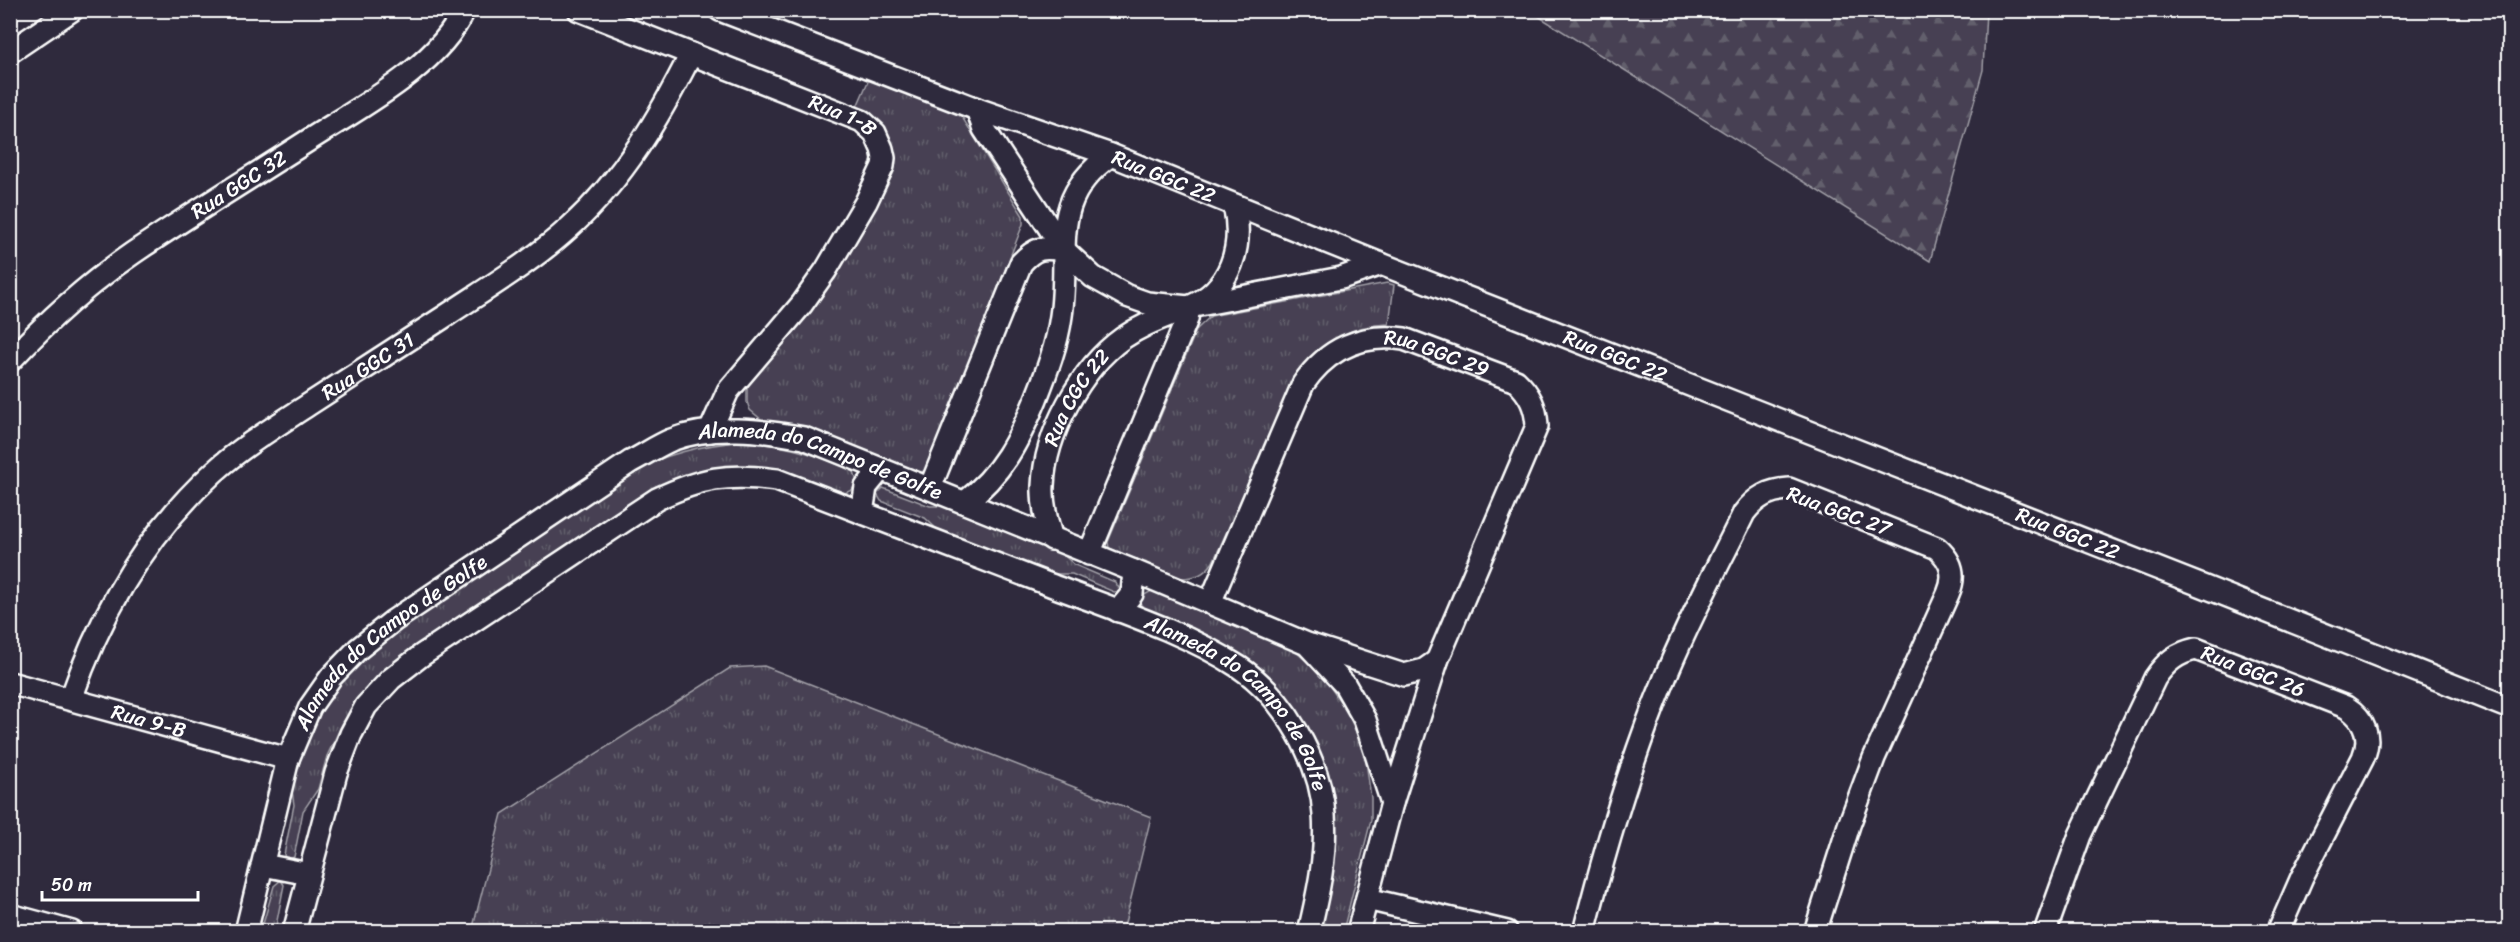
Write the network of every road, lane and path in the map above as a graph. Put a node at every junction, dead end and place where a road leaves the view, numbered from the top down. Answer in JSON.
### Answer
{"nodes":[{"id":1,"x":72,"y":10,"type":"edge"},
{"id":2,"x":464,"y":10,"type":"edge"},
{"id":3,"x":579,"y":10,"type":"edge"},
{"id":4,"x":720,"y":10,"type":"edge"},
{"id":5,"x":10,"y":52,"type":"edge"},
{"id":6,"x":691,"y":54,"type":"junction"},
{"id":7,"x":977,"y":109,"type":"junction"},
{"id":8,"x":1111,"y":155,"type":"junction"},
{"id":9,"x":1234,"y":205,"type":"junction"},
{"id":10,"x":1064,"y":250,"type":"junction"},
{"id":11,"x":1381,"y":264,"type":"junction"},
{"id":12,"x":1189,"y":307,"type":"junction"},
{"id":13,"x":10,"y":361,"type":"edge"},
{"id":14,"x":710,"y":431,"type":"junction"},
{"id":15,"x":880,"y":470,"type":"junction"},
{"id":16,"x":930,"y":488,"type":"junction"},
{"id":17,"x":966,"y":502,"type":"junction"},
{"id":18,"x":862,"y":513,"type":"junction"},
{"id":19,"x":1052,"y":539,"type":"junction"},
{"id":20,"x":1089,"y":554,"type":"junction"},
{"id":21,"x":1134,"y":571,"type":"junction"},
{"id":22,"x":1210,"y":603,"type":"junction"},
{"id":23,"x":1118,"y":611,"type":"junction"},
{"id":24,"x":1307,"y":644,"type":"junction"},
{"id":25,"x":1437,"y":661,"type":"junction"},
{"id":26,"x":10,"y":683,"type":"edge"},
{"id":27,"x":71,"y":699,"type":"junction"},
{"id":28,"x":2510,"y":708,"type":"edge"},
{"id":29,"x":288,"y":759,"type":"junction"},
{"id":30,"x":1392,"y":803,"type":"junction"},
{"id":31,"x":263,"y":864,"type":"junction"},
{"id":32,"x":309,"y":874,"type":"junction"},
{"id":33,"x":1367,"y":898,"type":"junction"},
{"id":34,"x":10,"y":915,"type":"edge"},
{"id":35,"x":72,"y":932,"type":"edge"},
{"id":36,"x":246,"y":932,"type":"edge"},
{"id":37,"x":294,"y":932,"type":"edge"},
{"id":38,"x":1309,"y":932,"type":"edge"},
{"id":39,"x":1358,"y":932,"type":"edge"},
{"id":40,"x":1507,"y":932,"type":"edge"},
{"id":41,"x":1584,"y":932,"type":"edge"},
{"id":42,"x":1815,"y":932,"type":"edge"},
{"id":43,"x":2045,"y":932,"type":"edge"},
{"id":44,"x":2278,"y":932,"type":"edge"}],
"edges":[{"from":1,"to":5,"type":"street"},
{"from":2,"to":13,"type":"street","name":"Rua GGC 32"},
{"from":3,"to":6,"type":"street","name":"Rua 1-B"},
{"from":4,"to":7,"type":"street","name":"Rua GGC 22"},
{"from":6,"to":14,"type":"street","name":"Rua 1-B"},
{"from":6,"to":27,"type":"street","name":"Rua GGC 31"},
{"from":7,"to":8,"type":"street","name":"Rua GGC 22"},
{"from":7,"to":10,"type":"street","name":"Rua CGC 22"},
{"from":8,"to":9,"type":"street","name":"Rua GGC 22"},
{"from":8,"to":10,"type":"street"},
{"from":9,"to":11,"type":"street","name":"Rua GGC 22"},
{"from":9,"to":12,"type":"street"},
{"from":10,"to":12,"type":"street","name":"Rua CGC 22"},
{"from":10,"to":16,"type":"street"},
{"from":10,"to":17,"type":"street","name":"Rua CGC 22"},
{"from":11,"to":12,"type":"street","name":"Rua CGC 22"},
{"from":11,"to":28,"type":"street","name":"Rua GGC 22"},
{"from":12,"to":19,"type":"street","name":"Rua CGC 22"},
{"from":12,"to":20,"type":"street"},
{"from":14,"to":15,"type":"street","name":"Alameda do Campo de Golfe"},
{"from":14,"to":29,"type":"street","name":"Alameda do Campo de Golfe"},
{"from":15,"to":16,"type":"street","name":"Alameda do Campo de Golfe"},
{"from":15,"to":18,"type":"street"},
{"from":16,"to":17,"type":"street","name":"Alameda do Campo de Golfe"},
{"from":17,"to":19,"type":"street","name":"Alameda do Campo de Golfe"},
{"from":18,"to":23,"type":"street","name":"Alameda do Campo de Golfe"},
{"from":18,"to":32,"type":"street","name":"Alameda do Campo de Golfe"},
{"from":19,"to":20,"type":"street","name":"Alameda do Campo de Golfe"},
{"from":20,"to":21,"type":"street","name":"Alameda do Campo de Golfe"},
{"from":21,"to":22,"type":"street","name":"Alameda do Campo de Golfe"},
{"from":21,"to":23,"type":"street"},
{"from":22,"to":24,"type":"street","name":"Alameda do Campo de Golfe"},
{"from":22,"to":25,"type":"street","name":"Rua GGC 29"},
{"from":23,"to":38,"type":"street","name":"Alameda do Campo de Golfe"},
{"from":24,"to":25,"type":"street"},
{"from":24,"to":30,"type":"street","name":"Alameda do Campo de Golfe"},
{"from":25,"to":30,"type":"street","name":"Rua GGC 29"},
{"from":26,"to":27,"type":"street","name":"Rua 9-B"},
{"from":27,"to":29,"type":"street","name":"Rua 9-B"},
{"from":29,"to":31,"type":"street","name":"Alameda do Campo de Golfe"},
{"from":30,"to":33,"type":"street"},
{"from":31,"to":32,"type":"street"},
{"from":31,"to":36,"type":"street","name":"Alameda do Campo de Golfe"},
{"from":32,"to":37,"type":"street","name":"Alameda do Campo de Golfe"},
{"from":33,"to":39,"type":"street"},
{"from":33,"to":40,"type":"street"},
{"from":34,"to":35,"type":"street"},
{"from":41,"to":42,"type":"street","name":"Rua GGC 27"},
{"from":43,"to":44,"type":"street","name":"Rua GGC 26"}]}
